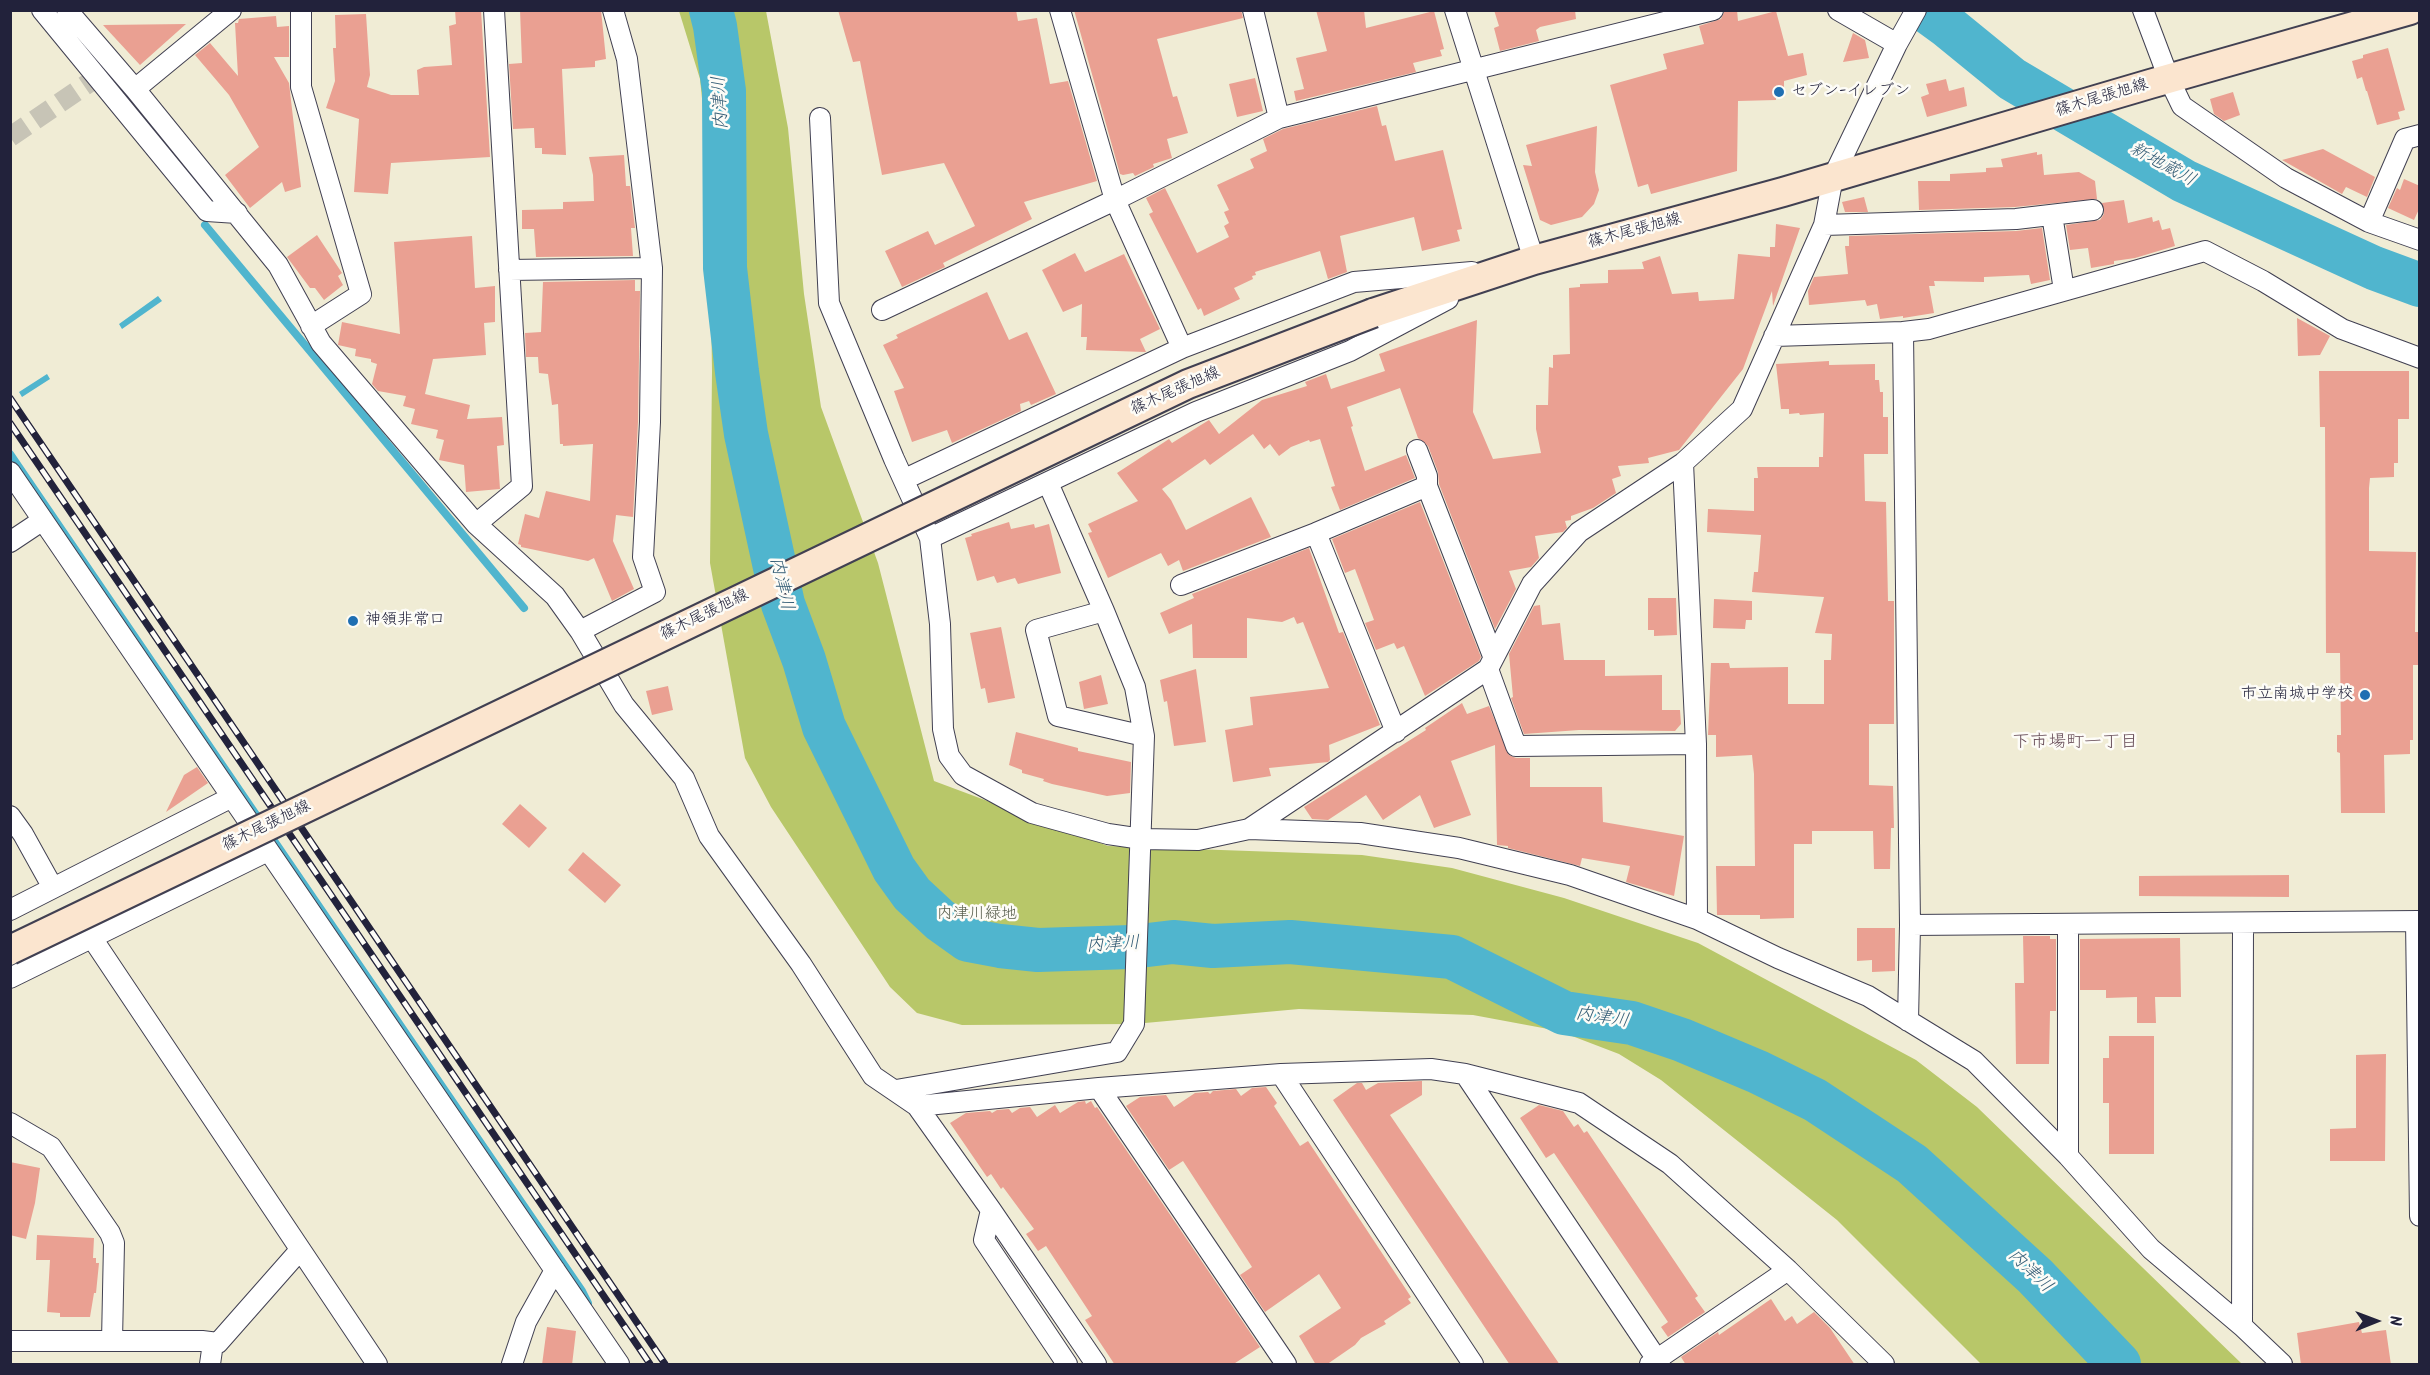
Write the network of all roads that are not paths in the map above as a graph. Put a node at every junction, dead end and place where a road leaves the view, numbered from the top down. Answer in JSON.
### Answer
{"nodes":[{"id":1,"x":42,"y":10,"type":"edge"},
{"id":2,"x":67,"y":10,"type":"edge"},
{"id":3,"x":231,"y":10,"type":"edge"},
{"id":4,"x":301,"y":10,"type":"edge"},
{"id":5,"x":494,"y":10,"type":"edge"},
{"id":6,"x":613,"y":10,"type":"edge"},
{"id":7,"x":1060,"y":10,"type":"edge"},
{"id":8,"x":1253,"y":10,"type":"edge"},
{"id":9,"x":1455,"y":10,"type":"edge"},
{"id":10,"x":1713,"y":10,"type":"edge"},
{"id":11,"x":1838,"y":10,"type":"edge"},
{"id":12,"x":1916,"y":10,"type":"edge"},
{"id":13,"x":2143,"y":10,"type":"edge"},
{"id":14,"x":2400,"y":12,"type":"edge"},
{"id":15,"x":1901,"y":38,"type":"junction"},
{"id":16,"x":1474,"y":71,"type":"junction"},
{"id":17,"x":2159,"y":81,"type":"junction"},
{"id":18,"x":135,"y":89,"type":"junction"},
{"id":19,"x":820,"y":118,"type":"dead end"},
{"id":20,"x":1279,"y":118,"type":"junction"},
{"id":21,"x":2420,"y":135,"type":"edge"},
{"id":22,"x":1833,"y":177,"type":"junction"},
{"id":23,"x":1115,"y":200,"type":"junction"},
{"id":24,"x":2092,"y":210,"type":"dead end"},
{"id":25,"x":237,"y":213,"type":"junction"},
{"id":26,"x":2052,"y":215,"type":"junction"},
{"id":27,"x":2369,"y":222,"type":"junction"},
{"id":28,"x":1824,"y":225,"type":"junction"},
{"id":29,"x":2420,"y":240,"type":"edge"},
{"id":30,"x":1534,"y":260,"type":"junction"},
{"id":31,"x":652,"y":268,"type":"junction"},
{"id":32,"x":1504,"y":269,"type":"junction"},
{"id":33,"x":509,"y":270,"type":"junction"},
{"id":34,"x":2064,"y":290,"type":"junction"},
{"id":35,"x":882,"y":310,"type":"dead end"},
{"id":36,"x":311,"y":326,"type":"junction"},
{"id":37,"x":1903,"y":332,"type":"junction"},
{"id":38,"x":1774,"y":336,"type":"junction"},
{"id":39,"x":1182,"y":348,"type":"junction"},
{"id":40,"x":2420,"y":358,"type":"edge"},
{"id":41,"x":1417,"y":450,"type":"dead end"},
{"id":42,"x":1683,"y":463,"type":"junction"},
{"id":43,"x":10,"y":472,"type":"edge"},
{"id":44,"x":905,"y":479,"type":"junction"},
{"id":45,"x":1048,"y":483,"type":"junction"},
{"id":46,"x":1427,"y":486,"type":"junction"},
{"id":47,"x":43,"y":520,"type":"junction"},
{"id":48,"x":476,"y":524,"type":"junction"},
{"id":49,"x":1316,"y":533,"type":"junction"},
{"id":50,"x":930,"y":538,"type":"junction"},
{"id":51,"x":10,"y":542,"type":"edge"},
{"id":52,"x":1180,"y":585,"type":"dead end"},
{"id":53,"x":1104,"y":610,"type":"junction"},
{"id":54,"x":580,"y":631,"type":"junction"},
{"id":55,"x":1490,"y":663,"type":"junction"},
{"id":56,"x":1396,"y":732,"type":"junction"},
{"id":57,"x":1144,"y":736,"type":"junction"},
{"id":58,"x":1696,"y":744,"type":"junction"},
{"id":59,"x":232,"y":797,"type":"junction"},
{"id":60,"x":10,"y":816,"type":"edge"},
{"id":61,"x":1249,"y":829,"type":"junction"},
{"id":62,"x":1142,"y":847,"type":"junction"},
{"id":63,"x":268,"y":851,"type":"junction"},
{"id":64,"x":53,"y":888,"type":"junction"},
{"id":65,"x":10,"y":910,"type":"edge"},
{"id":66,"x":1697,"y":919,"type":"junction"},
{"id":67,"x":2418,"y":921,"type":"edge"},
{"id":68,"x":2243,"y":923,"type":"junction"},
{"id":69,"x":2068,"y":924,"type":"junction"},
{"id":70,"x":1910,"y":925,"type":"junction"},
{"id":71,"x":92,"y":938,"type":"junction"},
{"id":72,"x":10,"y":951,"type":"edge"},
{"id":73,"x":10,"y":978,"type":"edge"},
{"id":74,"x":1908,"y":1021,"type":"junction"},
{"id":75,"x":1281,"y":1074,"type":"junction"},
{"id":76,"x":1465,"y":1074,"type":"junction"},
{"id":77,"x":1099,"y":1088,"type":"junction"},
{"id":78,"x":896,"y":1090,"type":"junction"},
{"id":79,"x":917,"y":1107,"type":"junction"},
{"id":80,"x":10,"y":1123,"type":"edge"},
{"id":81,"x":2068,"y":1156,"type":"junction"},
{"id":82,"x":991,"y":1210,"type":"junction"},
{"id":83,"x":2420,"y":1216,"type":"edge"},
{"id":84,"x":300,"y":1250,"type":"junction"},
{"id":85,"x":555,"y":1270,"type":"junction"},
{"id":86,"x":1788,"y":1270,"type":"junction"},
{"id":87,"x":2242,"y":1326,"type":"junction"},
{"id":88,"x":10,"y":1341,"type":"edge"},
{"id":89,"x":112,"y":1341,"type":"junction"},
{"id":90,"x":213,"y":1343,"type":"junction"},
{"id":91,"x":1656,"y":1363,"type":"edge"},
{"id":92,"x":210,"y":1365,"type":"edge"},
{"id":93,"x":377,"y":1365,"type":"edge"},
{"id":94,"x":512,"y":1365,"type":"edge"},
{"id":95,"x":619,"y":1365,"type":"edge"},
{"id":96,"x":1067,"y":1365,"type":"edge"},
{"id":97,"x":1096,"y":1365,"type":"edge"},
{"id":98,"x":1286,"y":1365,"type":"edge"},
{"id":99,"x":1473,"y":1365,"type":"edge"},
{"id":100,"x":1884,"y":1365,"type":"edge"},
{"id":101,"x":2282,"y":1365,"type":"edge"}],
"edges":[{"from":1,"to":25,"type":"street"},
{"from":2,"to":18,"type":"street"},
{"from":3,"to":18,"type":"street"},
{"from":4,"to":36,"type":"street"},
{"from":5,"to":33,"type":"street"},
{"from":6,"to":31,"type":"street"},
{"from":7,"to":23,"type":"street"},
{"from":8,"to":20,"type":"street"},
{"from":9,"to":16,"type":"street"},
{"from":10,"to":16,"type":"street"},
{"from":11,"to":15,"type":"street"},
{"from":12,"to":15,"type":"street"},
{"from":13,"to":17,"type":"street"},
{"from":14,"to":17,"type":"main road","name":"篠木尾張旭線"},
{"from":15,"to":22,"type":"street"},
{"from":16,"to":20,"type":"street"},
{"from":16,"to":30,"type":"street"},
{"from":17,"to":22,"type":"main road","name":"篠木尾張旭線"},
{"from":17,"to":27,"type":"street"},
{"from":18,"to":25,"type":"street"},
{"from":19,"to":44,"type":"street"},
{"from":20,"to":23,"type":"street"},
{"from":21,"to":27,"type":"street"},
{"from":22,"to":28,"type":"street"},
{"from":22,"to":30,"type":"main road","name":"篠木尾張旭線"},
{"from":23,"to":35,"type":"street"},
{"from":23,"to":39,"type":"street"},
{"from":24,"to":26,"type":"street"},
{"from":25,"to":36,"type":"street"},
{"from":26,"to":28,"type":"street"},
{"from":26,"to":34,"type":"street"},
{"from":27,"to":29,"type":"street"},
{"from":28,"to":38,"type":"street"},
{"from":30,"to":32,"type":"main road","name":"篠木尾張旭線"},
{"from":31,"to":33,"type":"street"},
{"from":31,"to":54,"type":"street"},
{"from":32,"to":39,"type":"street"},
{"from":32,"to":45,"type":"street"},
{"from":32,"to":72,"type":"main road","name":"篠木尾張旭線","bridge":true},
{"from":33,"to":48,"type":"street"},
{"from":34,"to":37,"type":"street"},
{"from":34,"to":40,"type":"street"},
{"from":36,"to":48,"type":"street"},
{"from":37,"to":38,"type":"street"},
{"from":37,"to":70,"type":"street"},
{"from":38,"to":42,"type":"street"},
{"from":39,"to":44,"type":"street"},
{"from":41,"to":46,"type":"street"},
{"from":42,"to":55,"type":"street"},
{"from":42,"to":58,"type":"street"},
{"from":43,"to":47,"type":"street"},
{"from":44,"to":50,"type":"street"},
{"from":45,"to":50,"type":"street"},
{"from":45,"to":53,"type":"street"},
{"from":46,"to":49,"type":"street"},
{"from":46,"to":55,"type":"street"},
{"from":47,"to":51,"type":"street"},
{"from":47,"to":59,"type":"street"},
{"from":48,"to":54,"type":"street"},
{"from":49,"to":52,"type":"street"},
{"from":49,"to":56,"type":"street"},
{"from":50,"to":62,"type":"street"},
{"from":53,"to":57,"type":"street"},
{"from":53,"to":57,"type":"street"},
{"from":54,"to":78,"type":"street"},
{"from":55,"to":56,"type":"street"},
{"from":55,"to":58,"type":"street"},
{"from":56,"to":61,"type":"street"},
{"from":57,"to":62,"type":"street"},
{"from":58,"to":66,"type":"street"},
{"from":59,"to":63,"type":"street"},
{"from":59,"to":64,"type":"street"},
{"from":60,"to":64,"type":"street"},
{"from":61,"to":62,"type":"street"},
{"from":61,"to":66,"type":"street"},
{"from":62,"to":78,"type":"street"},
{"from":63,"to":71,"type":"street"},
{"from":63,"to":85,"type":"street"},
{"from":64,"to":65,"type":"street"},
{"from":66,"to":74,"type":"street"},
{"from":67,"to":68,"type":"street"},
{"from":67,"to":83,"type":"street"},
{"from":68,"to":69,"type":"street"},
{"from":68,"to":87,"type":"street"},
{"from":69,"to":70,"type":"street"},
{"from":69,"to":81,"type":"street"},
{"from":70,"to":74,"type":"street"},
{"from":71,"to":73,"type":"street"},
{"from":71,"to":84,"type":"street"},
{"from":74,"to":81,"type":"street"},
{"from":75,"to":76,"type":"street"},
{"from":75,"to":77,"type":"street"},
{"from":75,"to":99,"type":"street"},
{"from":76,"to":86,"type":"street"},
{"from":76,"to":91,"type":"street"},
{"from":77,"to":79,"type":"street"},
{"from":77,"to":98,"type":"street"},
{"from":78,"to":79,"type":"street"},
{"from":79,"to":82,"type":"street"},
{"from":80,"to":89,"type":"street"},
{"from":81,"to":87,"type":"street"},
{"from":82,"to":96,"type":"street"},
{"from":82,"to":97,"type":"street"},
{"from":84,"to":90,"type":"street"},
{"from":84,"to":93,"type":"street"},
{"from":85,"to":94,"type":"street"},
{"from":85,"to":95,"type":"street"},
{"from":86,"to":91,"type":"street"},
{"from":86,"to":100,"type":"street"},
{"from":87,"to":101,"type":"street"},
{"from":88,"to":89,"type":"street"},
{"from":89,"to":90,"type":"street"},
{"from":90,"to":92,"type":"street"}]}
